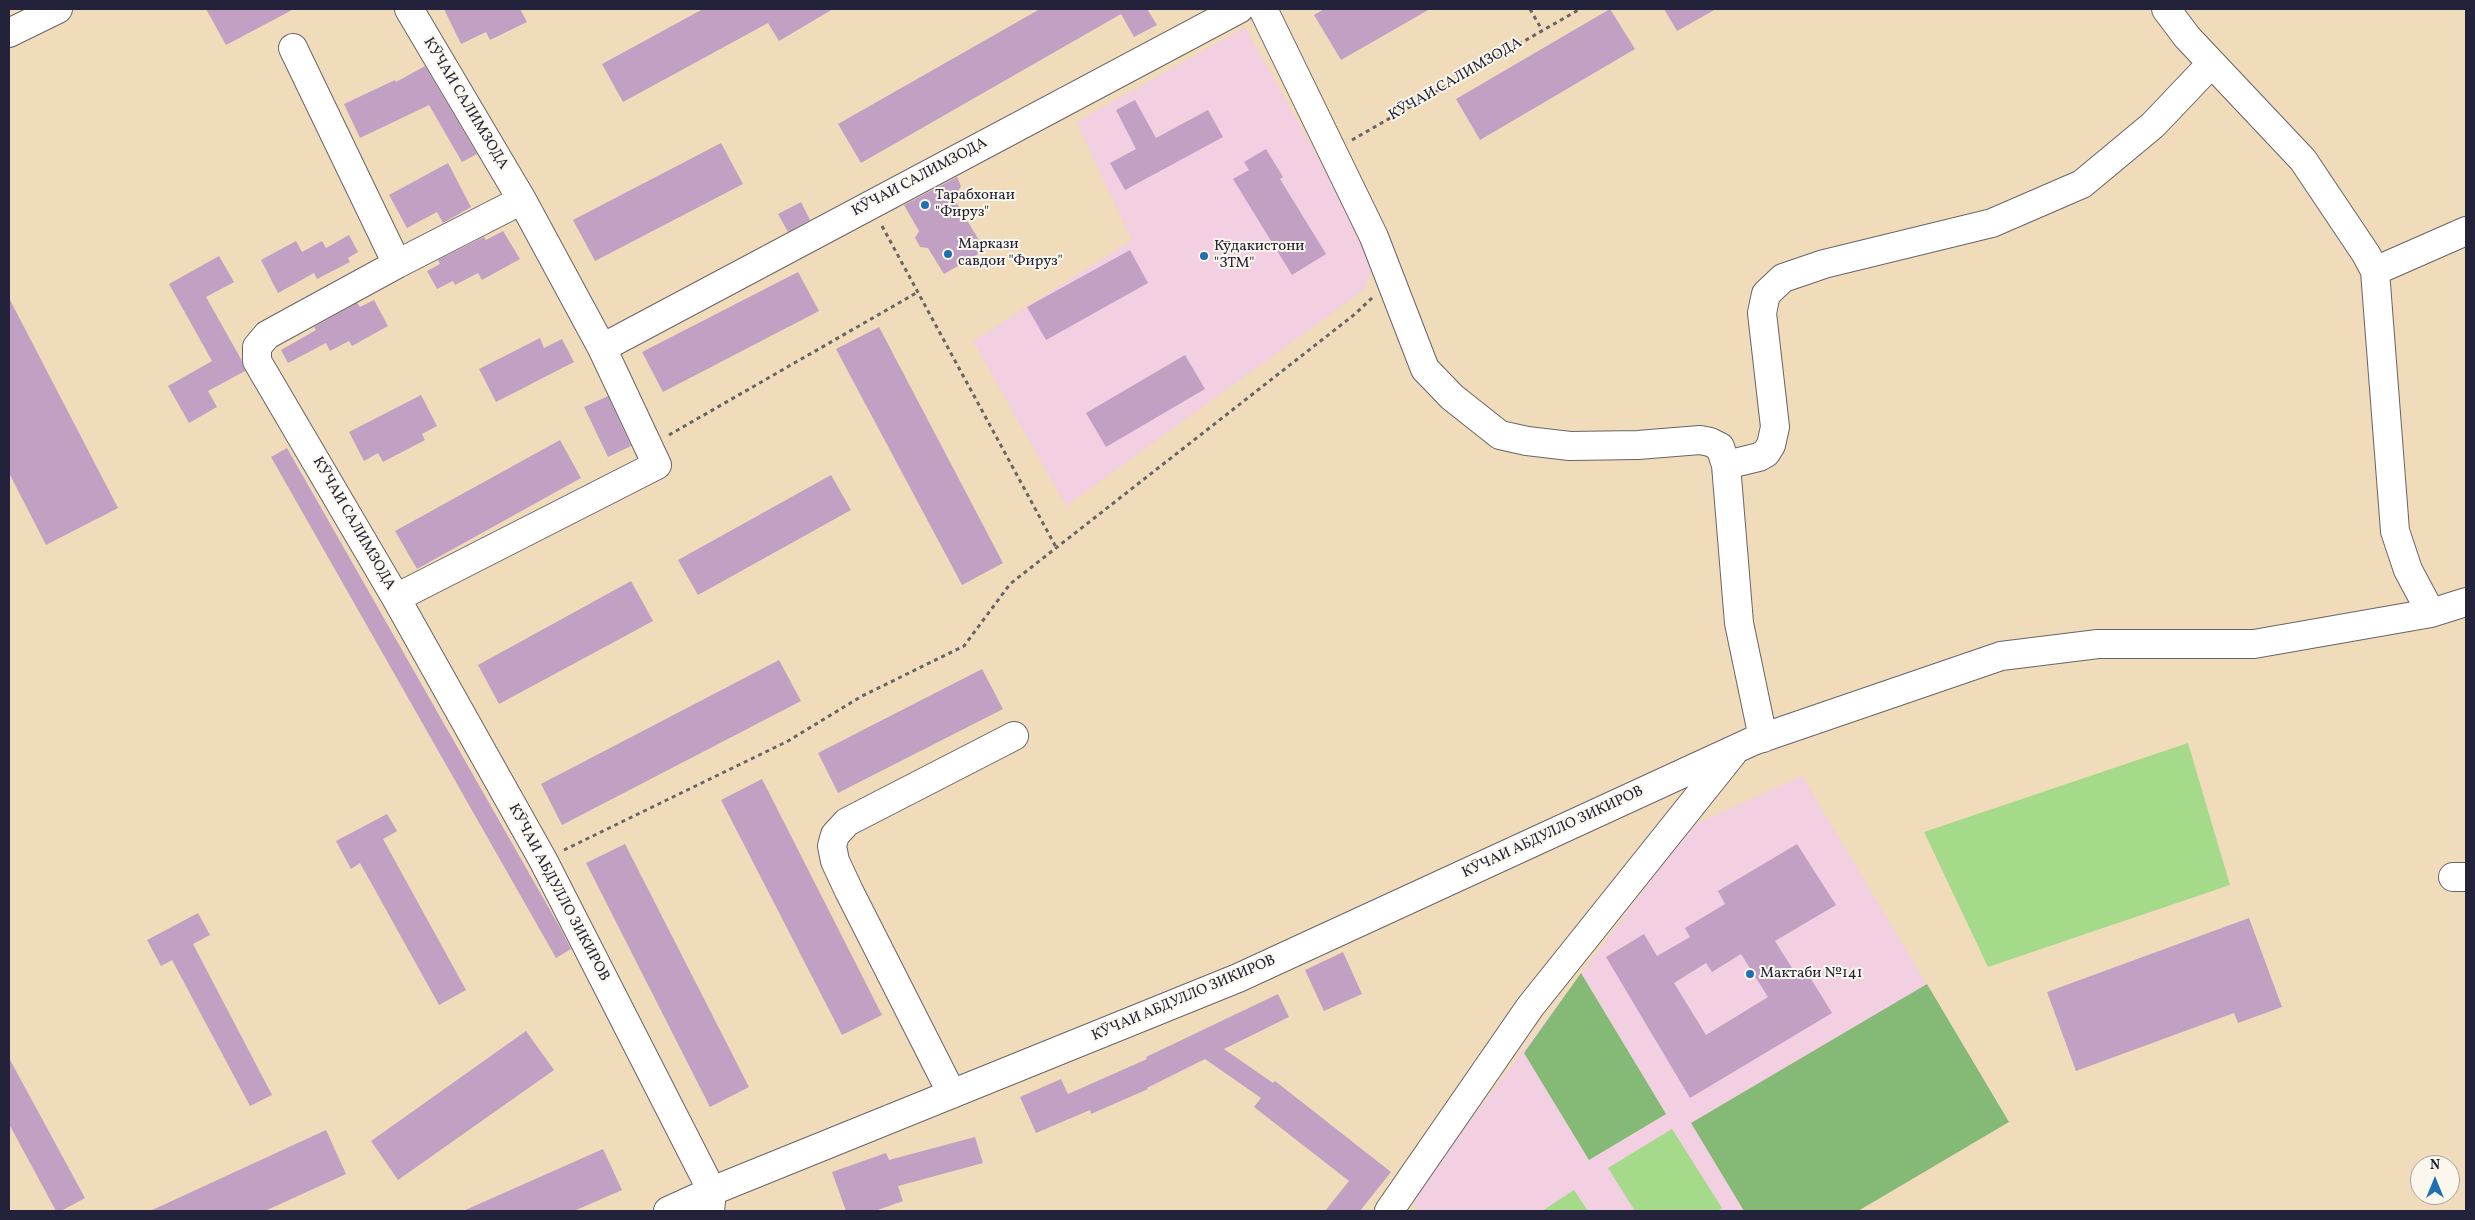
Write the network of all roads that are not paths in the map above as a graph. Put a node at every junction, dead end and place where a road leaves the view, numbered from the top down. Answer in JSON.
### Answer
{"nodes":[{"id":1,"x":58,"y":9,"type":"edge"},
{"id":2,"x":409,"y":9,"type":"edge"},
{"id":3,"x":1239,"y":9,"type":"edge"},
{"id":4,"x":1263,"y":9,"type":"edge"},
{"id":5,"x":2166,"y":9,"type":"edge"},
{"id":6,"x":9,"y":34,"type":"edge"},
{"id":7,"x":292,"y":48,"type":"dead end"},
{"id":8,"x":2211,"y":64,"type":"junction"},
{"id":9,"x":522,"y":200,"type":"junction"},
{"id":10,"x":2466,"y":231,"type":"edge"},
{"id":11,"x":397,"y":264,"type":"junction"},
{"id":12,"x":2374,"y":271,"type":"junction"},
{"id":13,"x":602,"y":348,"type":"junction"},
{"id":14,"x":1726,"y":465,"type":"junction"},
{"id":15,"x":396,"y":598,"type":"junction"},
{"id":16,"x":2466,"y":602,"type":"edge"},
{"id":17,"x":2431,"y":613,"type":"junction"},
{"id":18,"x":1014,"y":736,"type":"dead end"},
{"id":19,"x":1763,"y":738,"type":"junction"},
{"id":20,"x":1737,"y":748,"type":"junction"},
{"id":21,"x":952,"y":1094,"type":"junction"},
{"id":22,"x":711,"y":1201,"type":"edge"},
{"id":23,"x":668,"y":1211,"type":"edge"},
{"id":24,"x":1389,"y":1211,"type":"edge"}],
"edges":[{"from":1,"to":6,"type":"street"},
{"from":2,"to":9,"type":"street","name":"КӮЧАИ САЛИМЗОДА"},
{"from":3,"to":13,"type":"street","name":"КӮЧАИ САЛИМЗОДА"},
{"from":4,"to":14,"type":"street"},
{"from":5,"to":8,"type":"street"},
{"from":7,"to":11,"type":"street"},
{"from":8,"to":12,"type":"street"},
{"from":8,"to":14,"type":"street"},
{"from":9,"to":11,"type":"street","name":"КӮЧАИ САЛИМЗОДА"},
{"from":9,"to":13,"type":"street","name":"КӮЧАИ САЛИМЗОДА"},
{"from":10,"to":12,"type":"street"},
{"from":11,"to":15,"type":"street","name":"КӮЧАИ САЛИМЗОДА"},
{"from":12,"to":17,"type":"street"},
{"from":13,"to":15,"type":"street","name":"КӮЧАИ САЛИМЗОДА"},
{"from":14,"to":19,"type":"street"},
{"from":15,"to":22,"type":"street","name":"КӮЧАИ АБДУЛЛО ЗИКИРОВ"},
{"from":16,"to":17,"type":"street","name":"КӮЧАИ АБДУЛЛО ЗИКИРОВ"},
{"from":17,"to":19,"type":"street","name":"КӮЧАИ АБДУЛЛО ЗИКИРОВ"},
{"from":18,"to":21,"type":"street"},
{"from":19,"to":20,"type":"street","name":"КӮЧАИ АБДУЛЛО ЗИКИРОВ"},
{"from":20,"to":21,"type":"street","name":"КӮЧАИ АБДУЛЛО ЗИКИРОВ"},
{"from":20,"to":24,"type":"street"},
{"from":21,"to":22,"type":"street","name":"КӮЧАИ АБДУЛЛО ЗИКИРОВ"},
{"from":22,"to":23,"type":"street","name":"КӮЧАИ АБДУЛЛО ЗИКИРОВ"}]}
